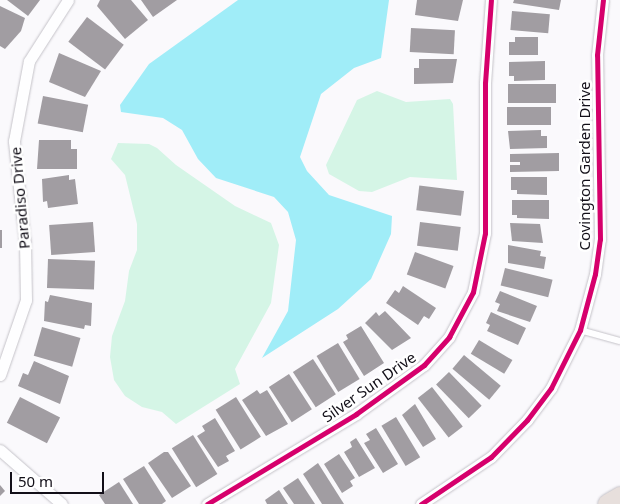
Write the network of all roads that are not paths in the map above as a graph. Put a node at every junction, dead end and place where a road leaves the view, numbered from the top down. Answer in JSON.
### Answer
{"nodes":[{"id":1,"x":68,"y":0,"type":"edge"},
{"id":2,"x":491,"y":0,"type":"edge"},
{"id":3,"x":603,"y":0,"type":"edge"},
{"id":4,"x":580,"y":330,"type":"junction"},
{"id":5,"x":620,"y":341,"type":"edge"},
{"id":6,"x":0,"y":375,"type":"edge"},
{"id":7,"x":0,"y":450,"type":"edge"},
{"id":8,"x":620,"y":497,"type":"edge"},
{"id":9,"x":62,"y":504,"type":"edge"},
{"id":10,"x":207,"y":504,"type":"edge"},
{"id":11,"x":421,"y":504,"type":"edge"},
{"id":12,"x":608,"y":504,"type":"edge"}],
"edges":[{"from":1,"to":6,"type":"street","name":"Paradiso Drive"},
{"from":2,"to":10,"type":"street","name":"Silver Sun Drive"},
{"from":3,"to":4,"type":"street","name":"Covington Garden Drive"},
{"from":4,"to":5,"type":"lane"},
{"from":4,"to":11,"type":"street","name":"Covington Garden Drive"},
{"from":7,"to":9,"type":"street"},
{"from":8,"to":12,"type":"highway"}]}
